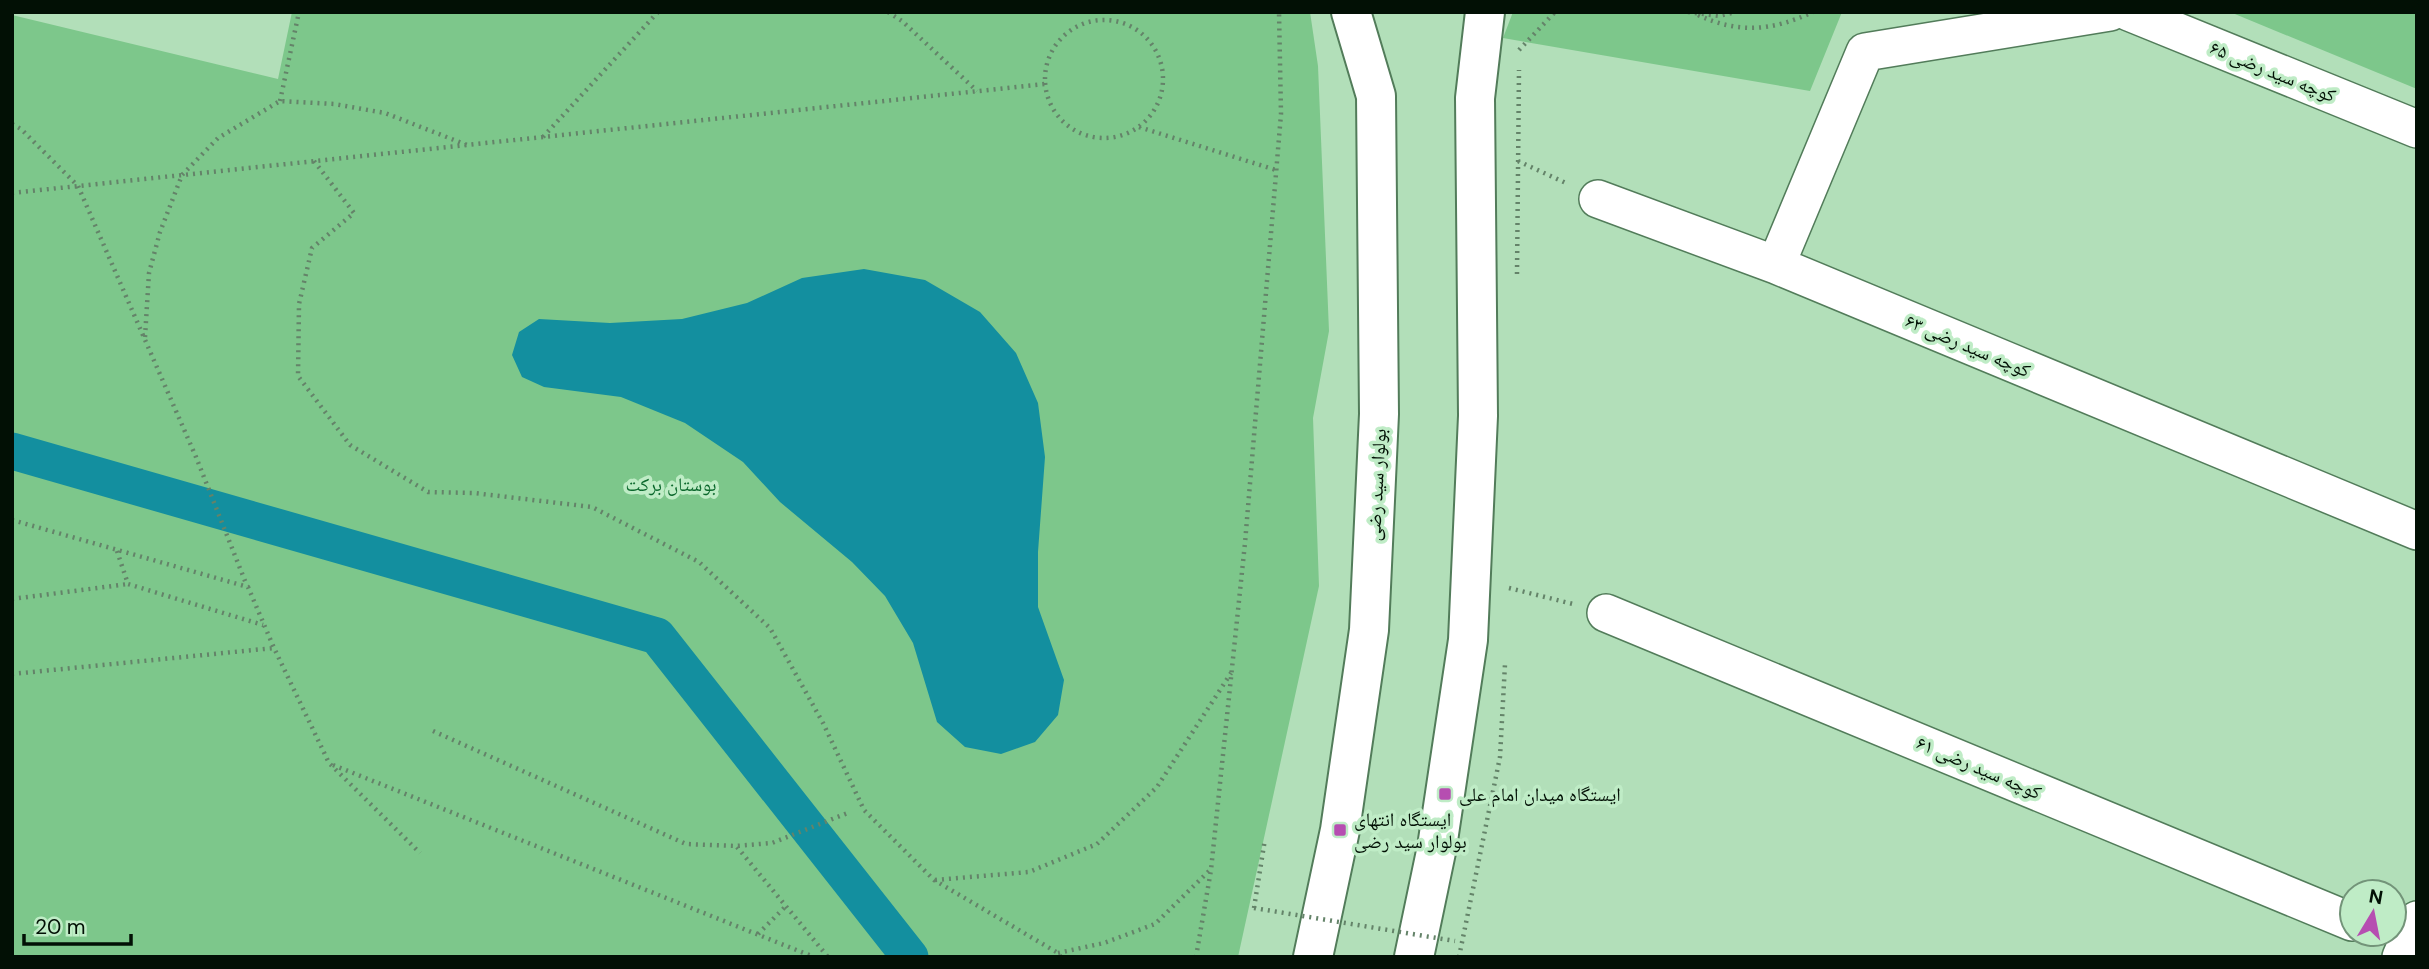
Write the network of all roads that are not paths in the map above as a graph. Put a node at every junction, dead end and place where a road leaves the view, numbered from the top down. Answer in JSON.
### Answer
{"nodes":[{"id":1,"x":1350,"y":12,"type":"edge"},
{"id":2,"x":1485,"y":12,"type":"edge"},
{"id":3,"x":2110,"y":12,"type":"edge"},
{"id":4,"x":2129,"y":12,"type":"edge"},
{"id":5,"x":2417,"y":129,"type":"edge"},
{"id":6,"x":1598,"y":199,"type":"road end"},
{"id":7,"x":1776,"y":265,"type":"junction"},
{"id":8,"x":2417,"y":531,"type":"edge"},
{"id":9,"x":1606,"y":613,"type":"road end"},
{"id":10,"x":2338,"y":916,"type":"edge"},
{"id":11,"x":1313,"y":957,"type":"edge"},
{"id":12,"x":1414,"y":957,"type":"edge"}],
"edges":[{"from":1,"to":11,"type":"main road","name":"بولوار سید رضی"},
{"from":2,"to":12,"type":"main road"},
{"from":3,"to":7,"type":"street"},
{"from":4,"to":5,"type":"street","name":"کوچه سید رضی ۶۵"},
{"from":6,"to":7,"type":"street","name":"کوچه سید رضی ۶۳"},
{"from":7,"to":8,"type":"street","name":"کوچه سید رضی ۶۳"},
{"from":9,"to":10,"type":"street","name":"کوچه سید رضی ۶۱"}]}
